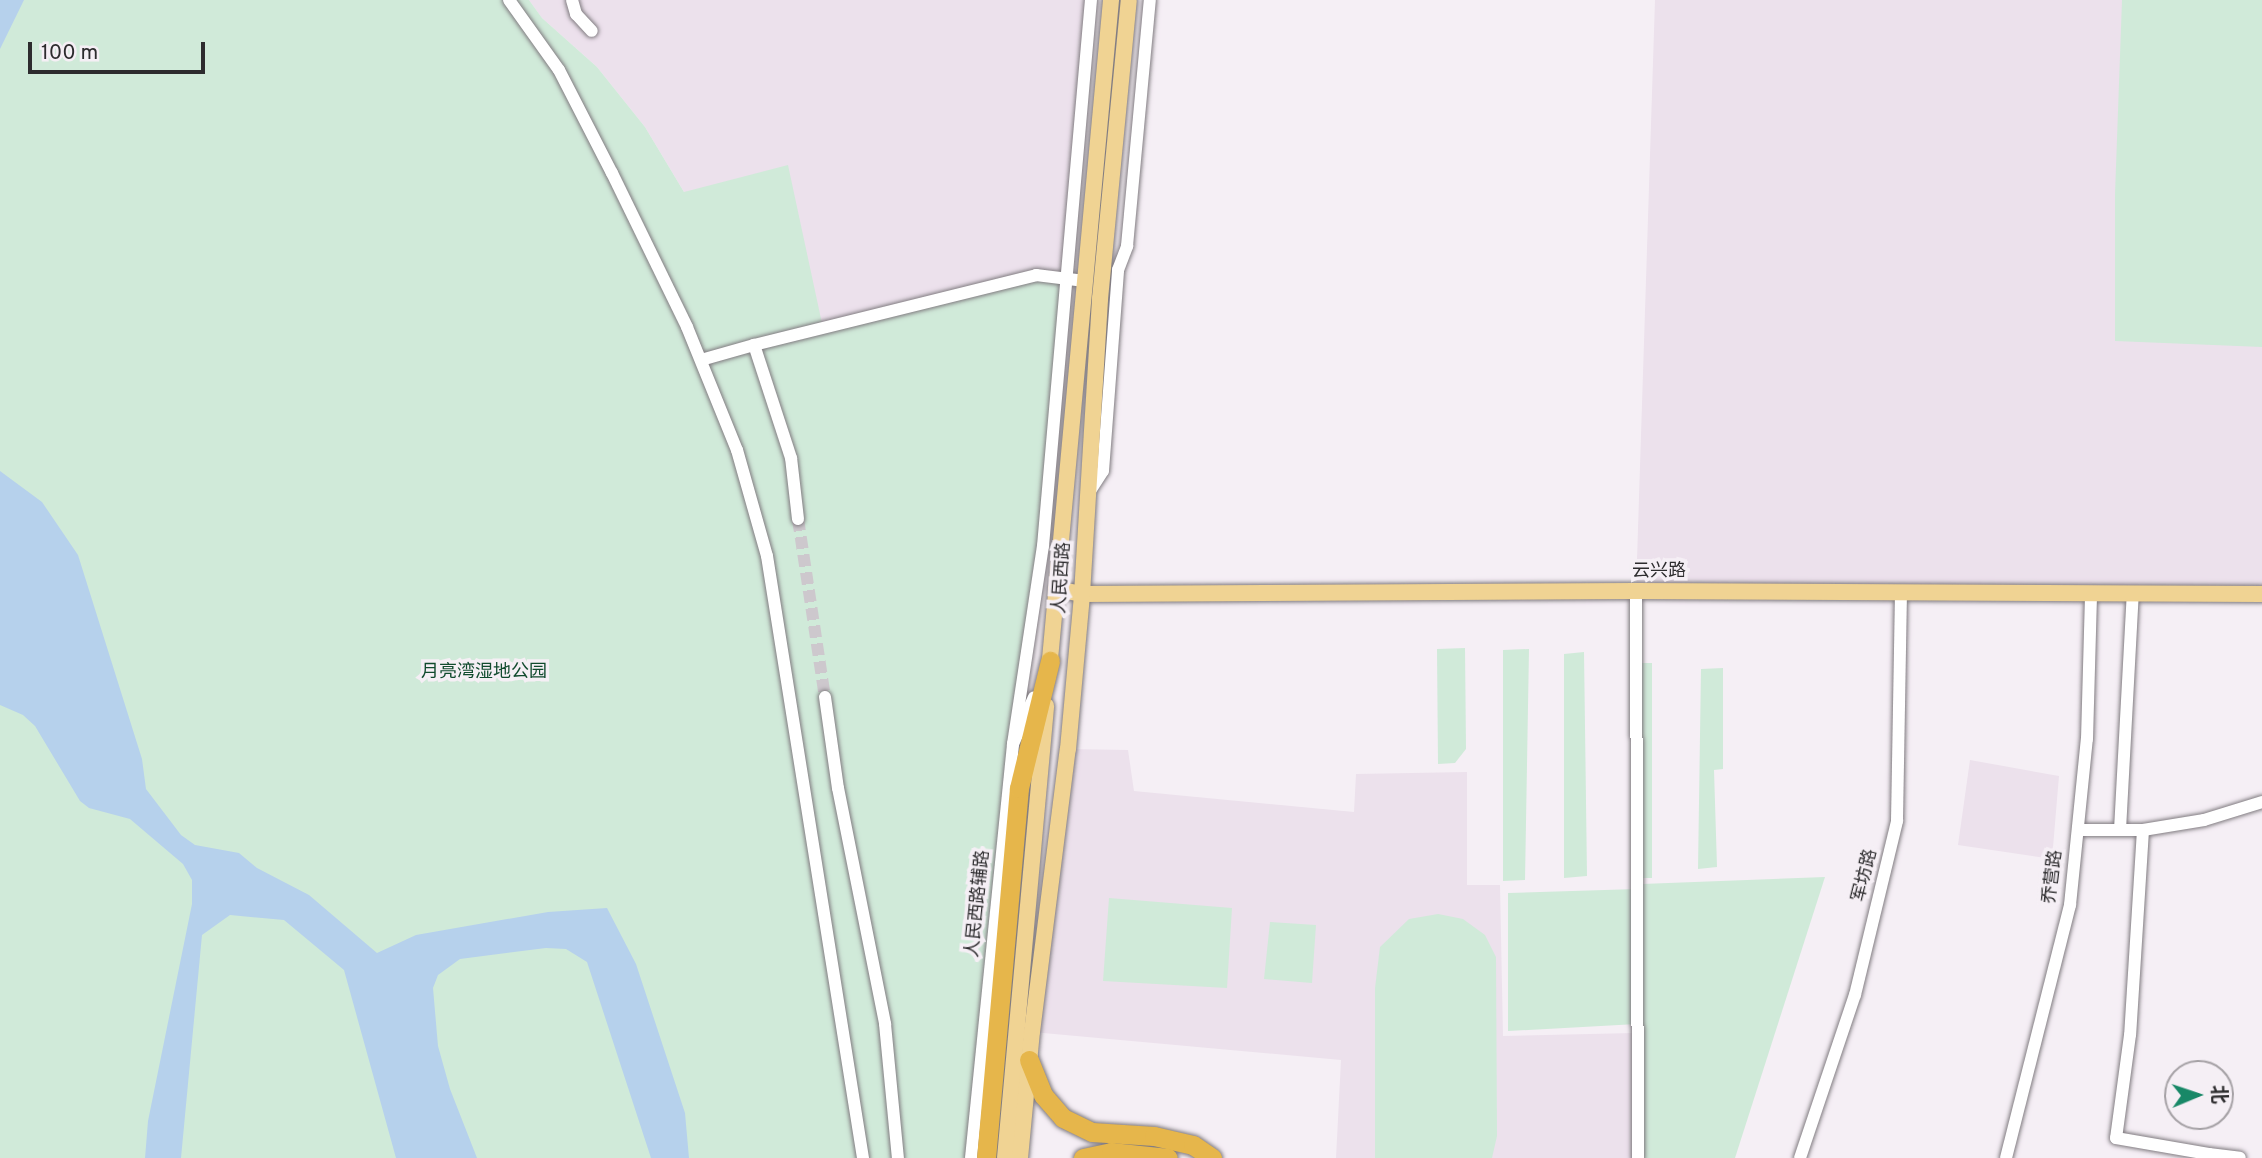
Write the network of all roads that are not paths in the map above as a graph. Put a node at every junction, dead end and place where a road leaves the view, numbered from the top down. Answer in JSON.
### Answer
{"nodes":[{"id":1,"x":509,"y":0,"type":"edge"},
{"id":2,"x":572,"y":0,"type":"edge"},
{"id":3,"x":1091,"y":0,"type":"edge"},
{"id":4,"x":1111,"y":0,"type":"edge"},
{"id":5,"x":1129,"y":0,"type":"edge"},
{"id":6,"x":1150,"y":0,"type":"edge"},
{"id":7,"x":592,"y":31,"type":"dead end"},
{"id":8,"x":1064,"y":278,"type":"junction"},
{"id":9,"x":1085,"y":281,"type":"junction"},
{"id":10,"x":754,"y":345,"type":"junction"},
{"id":11,"x":701,"y":360,"type":"junction"},
{"id":12,"x":1088,"y":494,"type":"junction"},
{"id":13,"x":799,"y":519,"type":"tunnel mouth"},
{"id":14,"x":1056,"y":589,"type":"junction"},
{"id":15,"x":1636,"y":591,"type":"junction"},
{"id":16,"x":1901,"y":592,"type":"junction"},
{"id":17,"x":2091,"y":593,"type":"junction"},
{"id":18,"x":2133,"y":593,"type":"junction"},
{"id":19,"x":1082,"y":594,"type":"junction"},
{"id":20,"x":2259,"y":594,"type":"edge"},
{"id":21,"x":1050,"y":661,"type":"junction"},
{"id":22,"x":825,"y":697,"type":"tunnel mouth"},
{"id":23,"x":1013,"y":744,"type":"junction"},
{"id":24,"x":2262,"y":802,"type":"edge"},
{"id":25,"x":2078,"y":830,"type":"junction"},
{"id":26,"x":2120,"y":830,"type":"junction"},
{"id":27,"x":2143,"y":830,"type":"junction"},
{"id":28,"x":1030,"y":1060,"type":"junction"},
{"id":29,"x":2209,"y":1156,"type":"edge"},
{"id":30,"x":863,"y":1158,"type":"edge"},
{"id":31,"x":898,"y":1158,"type":"edge"},
{"id":32,"x":971,"y":1158,"type":"edge"},
{"id":33,"x":986,"y":1158,"type":"edge"},
{"id":34,"x":1005,"y":1158,"type":"edge"},
{"id":35,"x":1020,"y":1158,"type":"edge"},
{"id":36,"x":1083,"y":1158,"type":"edge"},
{"id":37,"x":1168,"y":1158,"type":"edge"},
{"id":38,"x":1212,"y":1158,"type":"edge"},
{"id":39,"x":1638,"y":1158,"type":"edge"},
{"id":40,"x":1800,"y":1158,"type":"edge"},
{"id":41,"x":2006,"y":1158,"type":"edge"},
{"id":42,"x":2240,"y":1158,"type":"edge"}],
"edges":[{"from":1,"to":11,"type":"street"},
{"from":2,"to":7,"type":"street"},
{"from":3,"to":8,"type":"street"},
{"from":4,"to":9,"type":"main road","name":"人民西路"},
{"from":5,"to":12,"type":"main road","name":"人民西路"},
{"from":6,"to":12,"type":"street"},
{"from":8,"to":9,"type":"street"},
{"from":8,"to":10,"type":"street"},
{"from":8,"to":23,"type":"street"},
{"from":9,"to":14,"type":"main road","name":"人民西路"},
{"from":10,"to":11,"type":"street"},
{"from":10,"to":13,"type":"street"},
{"from":11,"to":30,"type":"street"},
{"from":12,"to":19,"type":"main road","name":"人民西路"},
{"from":14,"to":19,"type":"main road","name":"云兴路"},
{"from":14,"to":21,"type":"main road","name":"人民西路"},
{"from":15,"to":16,"type":"main road","name":"云兴路"},
{"from":15,"to":19,"type":"main road","name":"云兴路"},
{"from":15,"to":39,"type":"street"},
{"from":16,"to":17,"type":"main road","name":"云兴路"},
{"from":16,"to":40,"type":"street","name":"军坊路"},
{"from":17,"to":18,"type":"main road","name":"云兴路"},
{"from":17,"to":25,"type":"street","name":"乔营路"},
{"from":18,"to":20,"type":"main road","name":"云兴路"},
{"from":18,"to":26,"type":"street"},
{"from":19,"to":28,"type":"main road","name":"人民西路"},
{"from":21,"to":23,"type":"street","name":"人民西路辅路"},
{"from":21,"to":33,"type":"highway"},
{"from":21,"to":34,"type":"main road","name":"人民西路"},
{"from":22,"to":31,"type":"street"},
{"from":23,"to":32,"type":"street","name":"人民西路辅路"},
{"from":24,"to":27,"type":"street"},
{"from":25,"to":26,"type":"street"},
{"from":25,"to":41,"type":"street","name":"乔营路"},
{"from":26,"to":27,"type":"street"},
{"from":27,"to":29,"type":"street"},
{"from":28,"to":35,"type":"main road","name":"人民西路"},
{"from":28,"to":38,"type":"highway"},
{"from":29,"to":42,"type":"street"},
{"from":36,"to":37,"type":"highway"}]}
